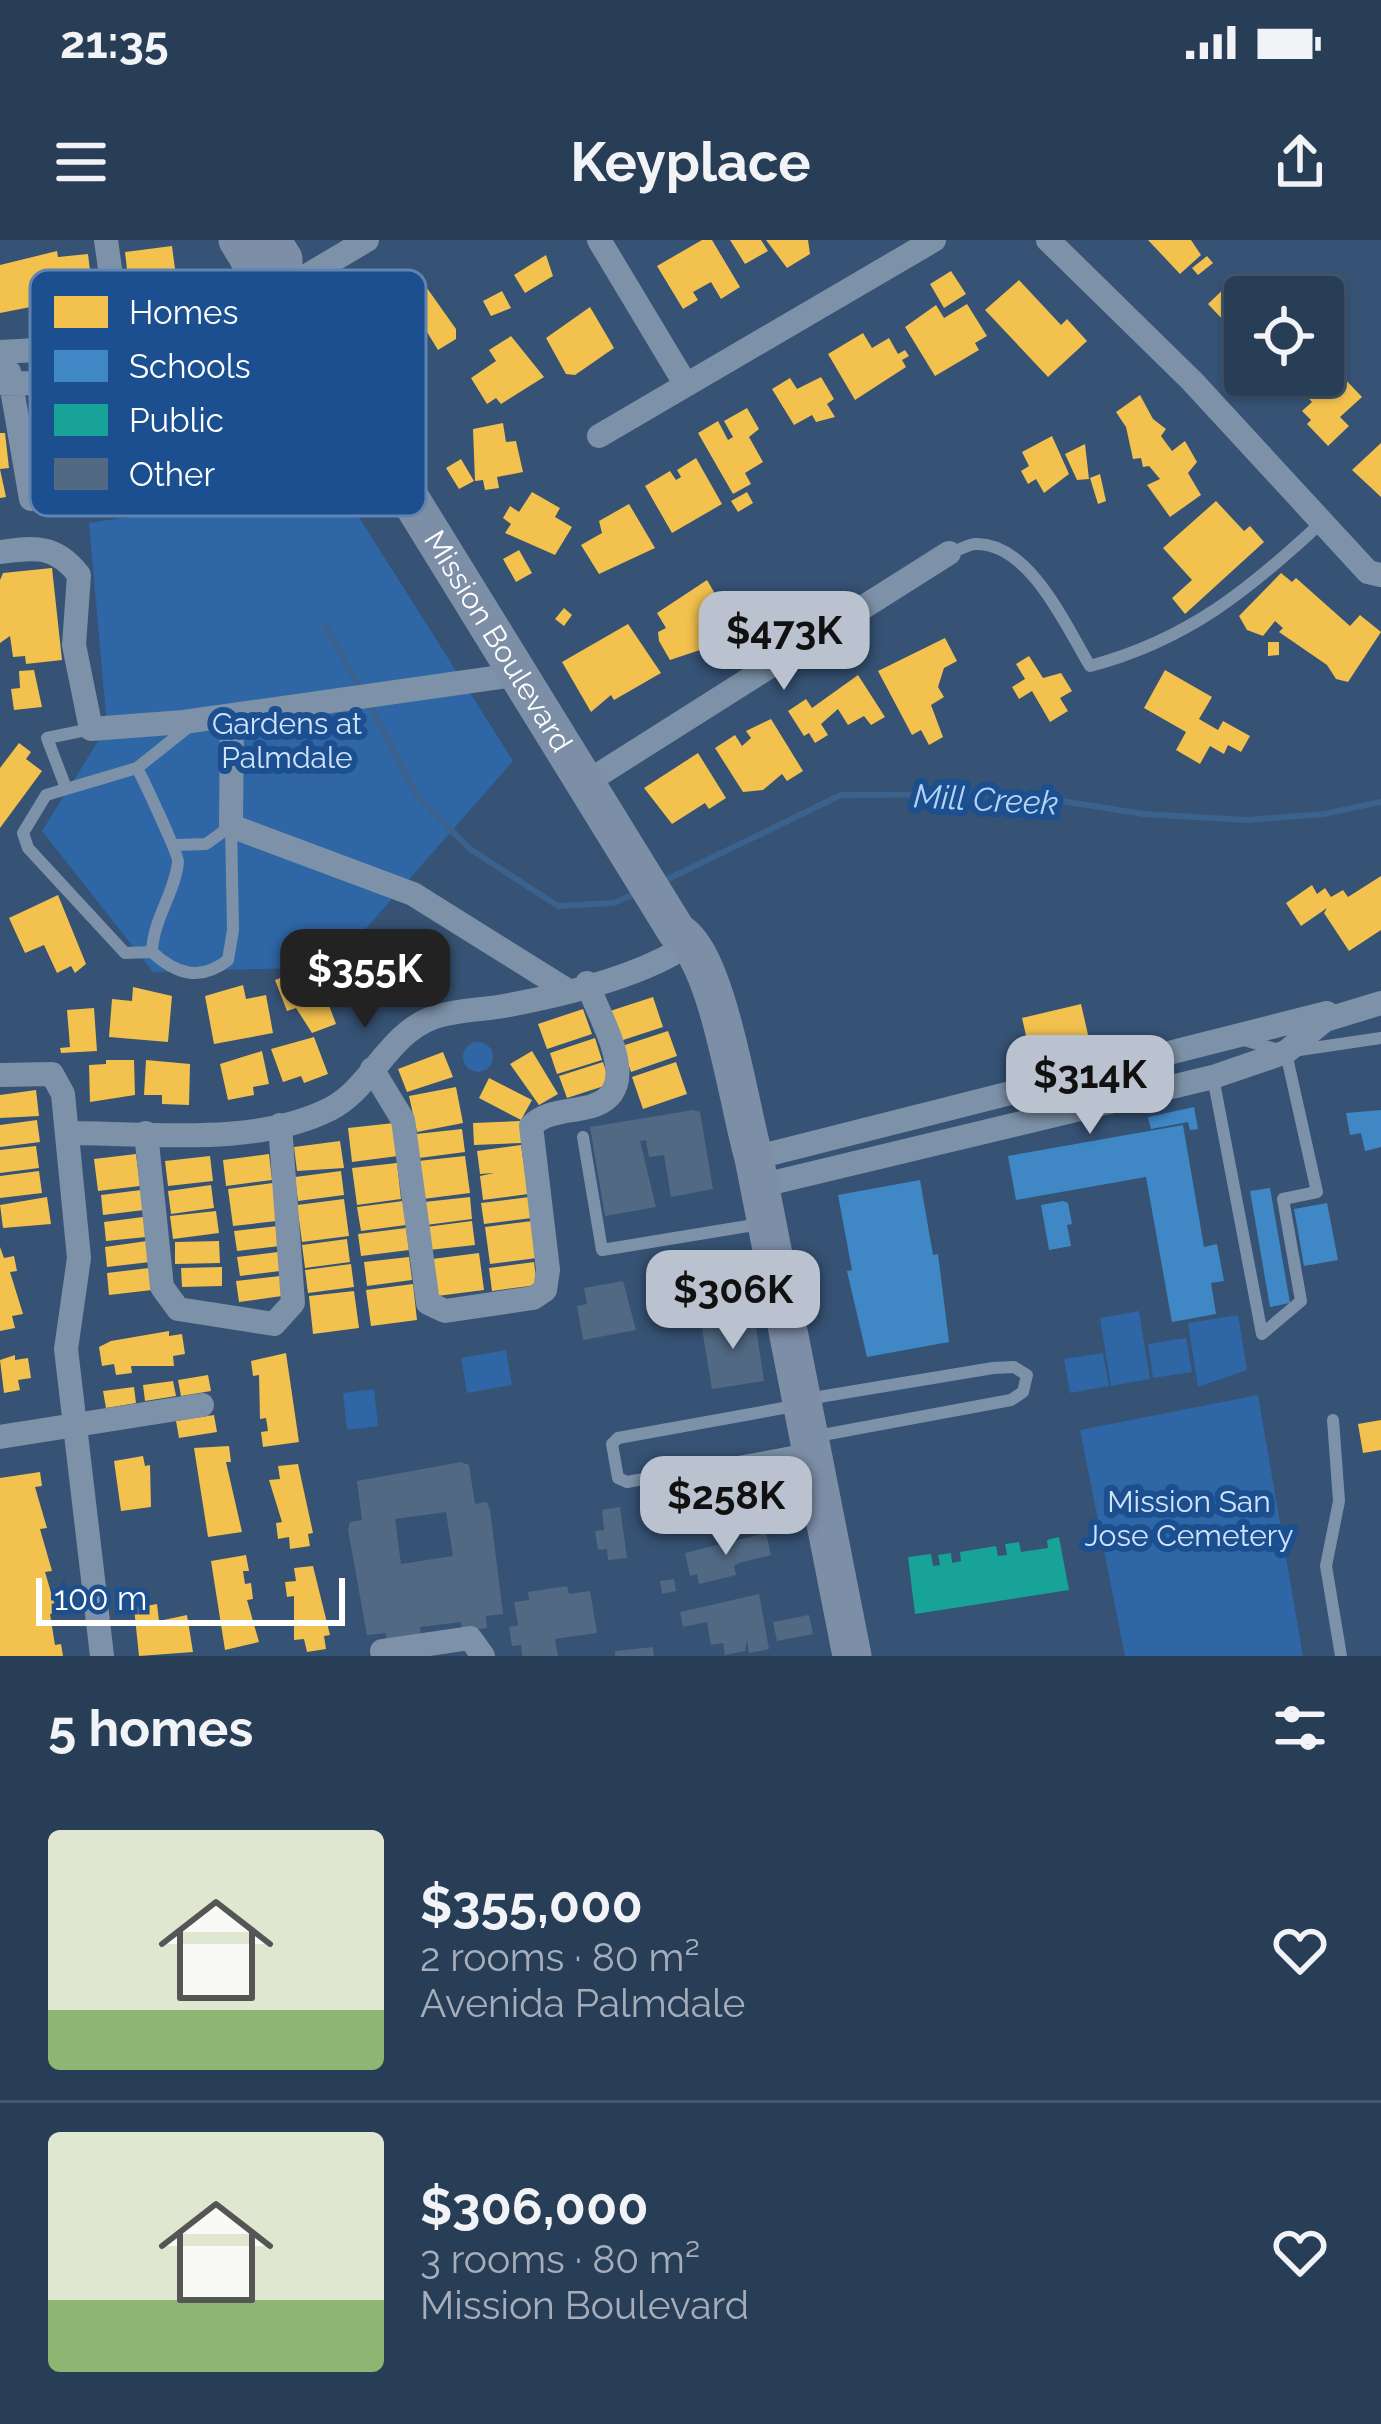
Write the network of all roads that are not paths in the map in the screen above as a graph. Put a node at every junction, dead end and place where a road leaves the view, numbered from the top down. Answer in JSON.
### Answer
{"nodes":[{"id":1,"x":106,"y":240,"type":"edge"},
{"id":2,"x":238,"y":240,"type":"edge"},
{"id":3,"x":271,"y":240,"type":"edge"},
{"id":4,"x":368,"y":240,"type":"edge"},
{"id":5,"x":599,"y":240,"type":"edge"},
{"id":6,"x":934,"y":240,"type":"edge"},
{"id":7,"x":1048,"y":240,"type":"edge"},
{"id":8,"x":110,"y":270,"type":"edge"},
{"id":9,"x":256,"y":270,"type":"edge"},
{"id":10,"x":283,"y":270,"type":"edge"},
{"id":11,"x":317,"y":270,"type":"edge"},
{"id":12,"x":3,"y":352,"type":"edge"},
{"id":13,"x":6,"y":383,"type":"edge"},
{"id":14,"x":686,"y":385,"type":"junction"},
{"id":15,"x":599,"y":436,"type":"dead end"},
{"id":16,"x":30,"y":494,"type":"edge"},
{"id":17,"x":422,"y":516,"type":"edge"},
{"id":18,"x":1322,"y":522,"type":"junction"},
{"id":19,"x":0,"y":552,"type":"edge"},
{"id":20,"x":949,"y":554,"type":"joint"},
{"id":21,"x":1381,"y":574,"type":"edge"},
{"id":22,"x":521,"y":674,"type":"junction"},
{"id":23,"x":232,"y":715,"type":"junction"},
{"id":24,"x":197,"y":720,"type":"junction"},
{"id":25,"x":91,"y":729,"type":"junction"},
{"id":26,"x":136,"y":768,"type":"junction"},
{"id":27,"x":586,"y":782,"type":"junction"},
{"id":28,"x":66,"y":788,"type":"junction"},
{"id":29,"x":231,"y":826,"type":"junction"},
{"id":30,"x":177,"y":845,"type":"junction"},
{"id":31,"x":674,"y":931,"type":"junction"},
{"id":32,"x":152,"y":952,"type":"junction"},
{"id":33,"x":576,"y":986,"type":"junction"},
{"id":34,"x":1381,"y":1003,"type":"edge"},
{"id":35,"x":1347,"y":1012,"type":"junction"},
{"id":36,"x":1381,"y":1037,"type":"edge"},
{"id":37,"x":1218,"y":1038,"type":"junction"},
{"id":38,"x":1286,"y":1052,"type":"junction"},
{"id":39,"x":372,"y":1069,"type":"junction"},
{"id":40,"x":0,"y":1075,"type":"edge"},
{"id":41,"x":1213,"y":1077,"type":"junction"},
{"id":42,"x":947,"y":1107,"type":"junction"},
{"id":43,"x":280,"y":1126,"type":"junction"},
{"id":44,"x":68,"y":1133,"type":"junction"},
{"id":45,"x":146,"y":1133,"type":"junction"},
{"id":46,"x":583,"y":1137,"type":"dead end"},
{"id":47,"x":953,"y":1139,"type":"junction"},
{"id":48,"x":759,"y":1189,"type":"junction"},
{"id":49,"x":202,"y":1405,"type":"dead end"},
{"id":50,"x":1333,"y":1420,"type":"dead end"},
{"id":51,"x":805,"y":1423,"type":"junction"},
{"id":52,"x":74,"y":1427,"type":"junction"},
{"id":53,"x":0,"y":1437,"type":"edge"},
{"id":54,"x":101,"y":1656,"type":"edge"},
{"id":55,"x":382,"y":1656,"type":"edge"},
{"id":56,"x":483,"y":1656,"type":"edge"},
{"id":57,"x":852,"y":1656,"type":"edge"},
{"id":58,"x":1342,"y":1656,"type":"edge"}],
"edges":[{"from":1,"to":8,"type":"street"},
{"from":2,"to":9,"type":"main road","name":"Mission Boulevard"},
{"from":3,"to":10,"type":"main road","name":"Mission Boulevard"},
{"from":4,"to":11,"type":"street"},
{"from":5,"to":14,"type":"street"},
{"from":6,"to":14,"type":"street"},
{"from":7,"to":18,"type":"street"},
{"from":12,"to":13,"type":"street"},
{"from":13,"to":16,"type":"street"},
{"from":14,"to":15,"type":"street"},
{"from":17,"to":22,"type":"main road","name":"Mission Boulevard"},
{"from":18,"to":20,"type":"lane"},
{"from":18,"to":21,"type":"street"},
{"from":19,"to":25,"type":"street"},
{"from":20,"to":27,"type":"street"},
{"from":22,"to":23,"type":"street"},
{"from":22,"to":27,"type":"main road","name":"Mission Boulevard"},
{"from":23,"to":24,"type":"street"},
{"from":23,"to":29,"type":"street"},
{"from":24,"to":25,"type":"street"},
{"from":24,"to":26,"type":"lane"},
{"from":25,"to":28,"type":"lane"},
{"from":26,"to":28,"type":"lane"},
{"from":26,"to":30,"type":"lane"},
{"from":27,"to":31,"type":"main road","name":"Mission Boulevard"},
{"from":28,"to":32,"type":"lane"},
{"from":29,"to":30,"type":"lane"},
{"from":29,"to":32,"type":"lane"},
{"from":29,"to":33,"type":"street"},
{"from":30,"to":32,"type":"lane"},
{"from":31,"to":33,"type":"street"},
{"from":31,"to":48,"type":"main road","name":"Mission Boulevard"},
{"from":33,"to":39,"type":"street"},
{"from":33,"to":39,"type":"street"},
{"from":34,"to":35,"type":"street"},
{"from":35,"to":37,"type":"street"},
{"from":35,"to":38,"type":"street"},
{"from":36,"to":38,"type":"lane"},
{"from":37,"to":38,"type":"lane"},
{"from":37,"to":42,"type":"street"},
{"from":38,"to":41,"type":"street"},
{"from":38,"to":41,"type":"lane"},
{"from":39,"to":43,"type":"street"},
{"from":40,"to":44,"type":"street"},
{"from":41,"to":47,"type":"street"},
{"from":42,"to":47,"type":"lane"},
{"from":42,"to":48,"type":"street"},
{"from":43,"to":45,"type":"street"},
{"from":43,"to":45,"type":"street"},
{"from":44,"to":45,"type":"street"},
{"from":44,"to":52,"type":"street"},
{"from":46,"to":48,"type":"lane"},
{"from":47,"to":48,"type":"street"},
{"from":48,"to":51,"type":"main road","name":"Mission Boulevard"},
{"from":49,"to":52,"type":"street"},
{"from":50,"to":58,"type":"lane"},
{"from":51,"to":51,"type":"lane"},
{"from":51,"to":51,"type":"lane"},
{"from":51,"to":57,"type":"main road","name":"Mission Boulevard"},
{"from":52,"to":53,"type":"street"},
{"from":52,"to":54,"type":"street"},
{"from":55,"to":56,"type":"street"}]}
